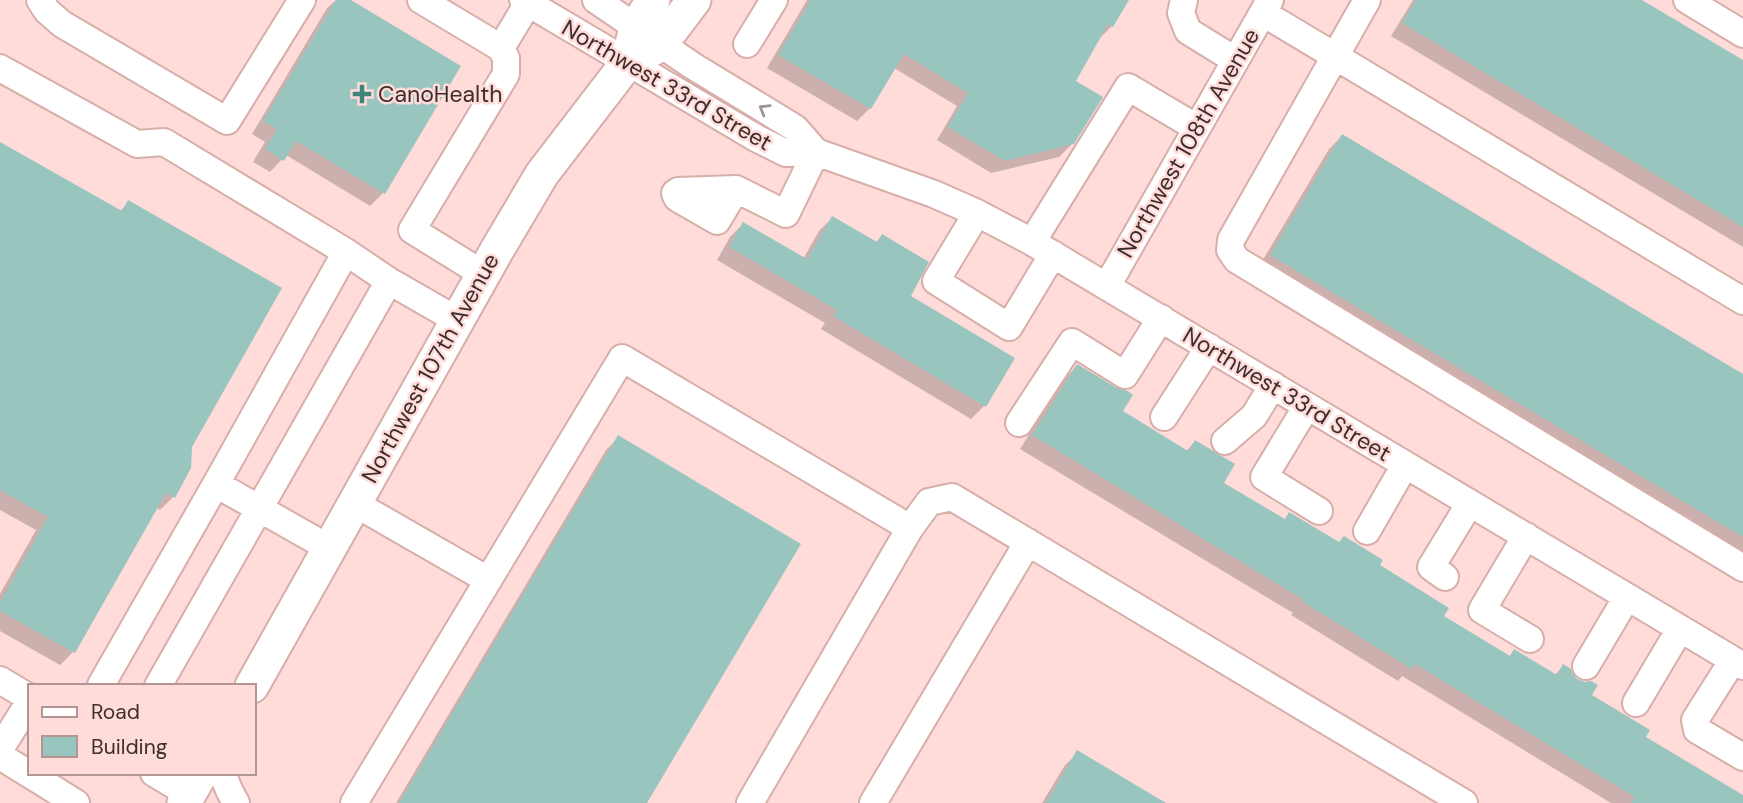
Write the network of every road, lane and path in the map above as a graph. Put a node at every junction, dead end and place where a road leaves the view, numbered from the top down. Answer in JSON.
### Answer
{"nodes":[{"id":1,"x":40,"y":0,"type":"edge"},
{"id":2,"x":302,"y":0,"type":"edge"},
{"id":3,"x":421,"y":0,"type":"edge"},
{"id":4,"x":596,"y":0,"type":"edge"},
{"id":5,"x":694,"y":0,"type":"edge"},
{"id":6,"x":774,"y":0,"type":"edge"},
{"id":7,"x":1184,"y":0,"type":"edge"},
{"id":8,"x":1367,"y":0,"type":"edge"},
{"id":9,"x":1687,"y":0,"type":"edge"},
{"id":10,"x":526,"y":2,"type":"edge"},
{"id":11,"x":1266,"y":6,"type":"edge"},
{"id":12,"x":650,"y":24,"type":"edge"},
{"id":13,"x":1743,"y":34,"type":"edge"},
{"id":14,"x":747,"y":44,"type":"dead end"},
{"id":15,"x":501,"y":48,"type":"junction"},
{"id":16,"x":1336,"y":55,"type":"junction"},
{"id":17,"x":1235,"y":60,"type":"junction"},
{"id":18,"x":628,"y":62,"type":"junction"},
{"id":19,"x":0,"y":68,"type":"edge"},
{"id":20,"x":1197,"y":128,"type":"junction"},
{"id":21,"x":816,"y":152,"type":"junction"},
{"id":22,"x":736,"y":189,"type":"dead end"},
{"id":23,"x":976,"y":213,"type":"junction"},
{"id":24,"x":1043,"y":248,"type":"junction"},
{"id":25,"x":346,"y":252,"type":"junction"},
{"id":26,"x":483,"y":274,"type":"junction"},
{"id":27,"x":390,"y":281,"type":"junction"},
{"id":28,"x":1107,"y":286,"type":"junction"},
{"id":29,"x":1743,"y":301,"type":"edge"},
{"id":30,"x":1161,"y":318,"type":"junction"},
{"id":31,"x":457,"y":320,"type":"junction"},
{"id":32,"x":1209,"y":347,"type":"junction"},
{"id":33,"x":1273,"y":385,"type":"junction"},
{"id":34,"x":1307,"y":406,"type":"junction"},
{"id":35,"x":1164,"y":417,"type":"dead end"},
{"id":36,"x":1019,"y":423,"type":"dead end"},
{"id":37,"x":1225,"y":441,"type":"dead end"},
{"id":38,"x":1405,"y":465,"type":"junction"},
{"id":39,"x":216,"y":484,"type":"junction"},
{"id":40,"x":354,"y":503,"type":"junction"},
{"id":41,"x":1470,"y":503,"type":"junction"},
{"id":42,"x":258,"y":509,"type":"junction"},
{"id":43,"x":1319,"y":511,"type":"dead end"},
{"id":44,"x":910,"y":528,"type":"junction"},
{"id":45,"x":1367,"y":531,"type":"dead end"},
{"id":46,"x":1526,"y":536,"type":"junction"},
{"id":47,"x":1028,"y":542,"type":"junction"},
{"id":48,"x":329,"y":548,"type":"junction"},
{"id":49,"x":1743,"y":568,"type":"edge"},
{"id":50,"x":1445,"y":577,"type":"dead end"},
{"id":51,"x":488,"y":580,"type":"junction"},
{"id":52,"x":1627,"y":597,"type":"junction"},
{"id":53,"x":1680,"y":629,"type":"junction"},
{"id":54,"x":1530,"y":639,"type":"dead end"},
{"id":55,"x":1738,"y":663,"type":"edge"},
{"id":56,"x":1586,"y":666,"type":"dead end"},
{"id":57,"x":0,"y":680,"type":"edge"},
{"id":58,"x":102,"y":684,"type":"edge"},
{"id":59,"x":159,"y":684,"type":"edge"},
{"id":60,"x":252,"y":684,"type":"edge"},
{"id":61,"x":28,"y":698,"type":"edge"},
{"id":62,"x":28,"y":702,"type":"edge"},
{"id":63,"x":1636,"y":703,"type":"dead end"},
{"id":64,"x":0,"y":749,"type":"edge"},
{"id":65,"x":0,"y":756,"type":"edge"},
{"id":66,"x":1743,"y":757,"type":"edge"},
{"id":67,"x":158,"y":775,"type":"edge"},
{"id":68,"x":223,"y":775,"type":"edge"},
{"id":69,"x":192,"y":790,"type":"edge"},
{"id":70,"x":36,"y":793,"type":"edge"},
{"id":71,"x":76,"y":803,"type":"edge"},
{"id":72,"x":236,"y":803,"type":"edge"},
{"id":73,"x":354,"y":803,"type":"edge"},
{"id":74,"x":750,"y":803,"type":"edge"},
{"id":75,"x":873,"y":803,"type":"edge"},
{"id":76,"x":1464,"y":803,"type":"edge"}],
"edges":[{"from":1,"to":2,"type":"street"},
{"from":3,"to":15,"type":"street"},
{"from":4,"to":12,"type":"street","name":"Northwest 33rd Street"},
{"from":5,"to":12,"type":"main road","name":"Northwest 107th Avenue"},
{"from":6,"to":14,"type":"street"},
{"from":7,"to":17,"type":"street"},
{"from":8,"to":16,"type":"street"},
{"from":9,"to":13,"type":"street"},
{"from":10,"to":15,"type":"street"},
{"from":10,"to":18,"type":"street","name":"Northwest 33rd Street"},
{"from":11,"to":16,"type":"street"},
{"from":11,"to":17,"type":"street","name":"Northwest 108th Avenue"},
{"from":12,"to":18,"type":"main road","name":"Northwest 107th Avenue"},
{"from":21,"to":12,"type":"street","name":"Northwest 33rd Street","one_way":true},
{"from":15,"to":26,"type":"street"},
{"from":16,"to":29,"type":"street"},
{"from":16,"to":49,"type":"street"},
{"from":17,"to":20,"type":"street","name":"Northwest 108th Avenue"},
{"from":18,"to":21,"type":"street","name":"Northwest 33rd Street"},
{"from":18,"to":26,"type":"main road","name":"Northwest 107th Avenue"},
{"from":19,"to":25,"type":"street"},
{"from":20,"to":24,"type":"street"},
{"from":20,"to":28,"type":"street","name":"Northwest 108th Avenue"},
{"from":21,"to":22,"type":"street"},
{"from":21,"to":23,"type":"street","name":"Northwest 33rd Street"},
{"from":23,"to":24,"type":"street","name":"Northwest 33rd Street"},
{"from":23,"to":24,"type":"street"},
{"from":24,"to":28,"type":"street","name":"Northwest 33rd Street"},
{"from":25,"to":27,"type":"street"},
{"from":25,"to":39,"type":"street"},
{"from":26,"to":31,"type":"main road","name":"Northwest 107th Avenue"},
{"from":27,"to":31,"type":"street"},
{"from":27,"to":42,"type":"street"},
{"from":28,"to":30,"type":"street","name":"Northwest 33rd Street"},
{"from":30,"to":32,"type":"street","name":"Northwest 33rd Street"},
{"from":30,"to":36,"type":"street"},
{"from":31,"to":40,"type":"main road","name":"Northwest 107th Avenue"},
{"from":32,"to":33,"type":"street","name":"Northwest 33rd Street"},
{"from":32,"to":35,"type":"street"},
{"from":33,"to":34,"type":"street","name":"Northwest 33rd Street"},
{"from":33,"to":37,"type":"street"},
{"from":34,"to":38,"type":"street","name":"Northwest 33rd Street"},
{"from":34,"to":43,"type":"street"},
{"from":38,"to":41,"type":"street","name":"Northwest 33rd Street"},
{"from":38,"to":45,"type":"street"},
{"from":39,"to":42,"type":"street"},
{"from":39,"to":58,"type":"street"},
{"from":40,"to":48,"type":"main road","name":"Northwest 107th Avenue"},
{"from":40,"to":51,"type":"street"},
{"from":41,"to":46,"type":"street","name":"Northwest 33rd Street"},
{"from":41,"to":50,"type":"street"},
{"from":42,"to":48,"type":"street"},
{"from":42,"to":59,"type":"street"},
{"from":44,"to":47,"type":"street"},
{"from":44,"to":51,"type":"street"},
{"from":44,"to":74,"type":"street"},
{"from":46,"to":52,"type":"street","name":"Northwest 33rd Street"},
{"from":46,"to":54,"type":"street"},
{"from":47,"to":75,"type":"street"},
{"from":47,"to":76,"type":"street"},
{"from":48,"to":60,"type":"main road","name":"Northwest 107th Avenue"},
{"from":51,"to":73,"type":"street"},
{"from":52,"to":53,"type":"street","name":"Northwest 33rd Street"},
{"from":52,"to":56,"type":"street"},
{"from":53,"to":55,"type":"street","name":"Northwest 33rd Street"},
{"from":53,"to":63,"type":"street"},
{"from":55,"to":66,"type":"street"},
{"from":57,"to":61,"type":"street"},
{"from":62,"to":64,"type":"street"},
{"from":65,"to":70,"type":"street"},
{"from":67,"to":69,"type":"street"},
{"from":68,"to":72,"type":"street"},
{"from":70,"to":71,"type":"street"}]}
